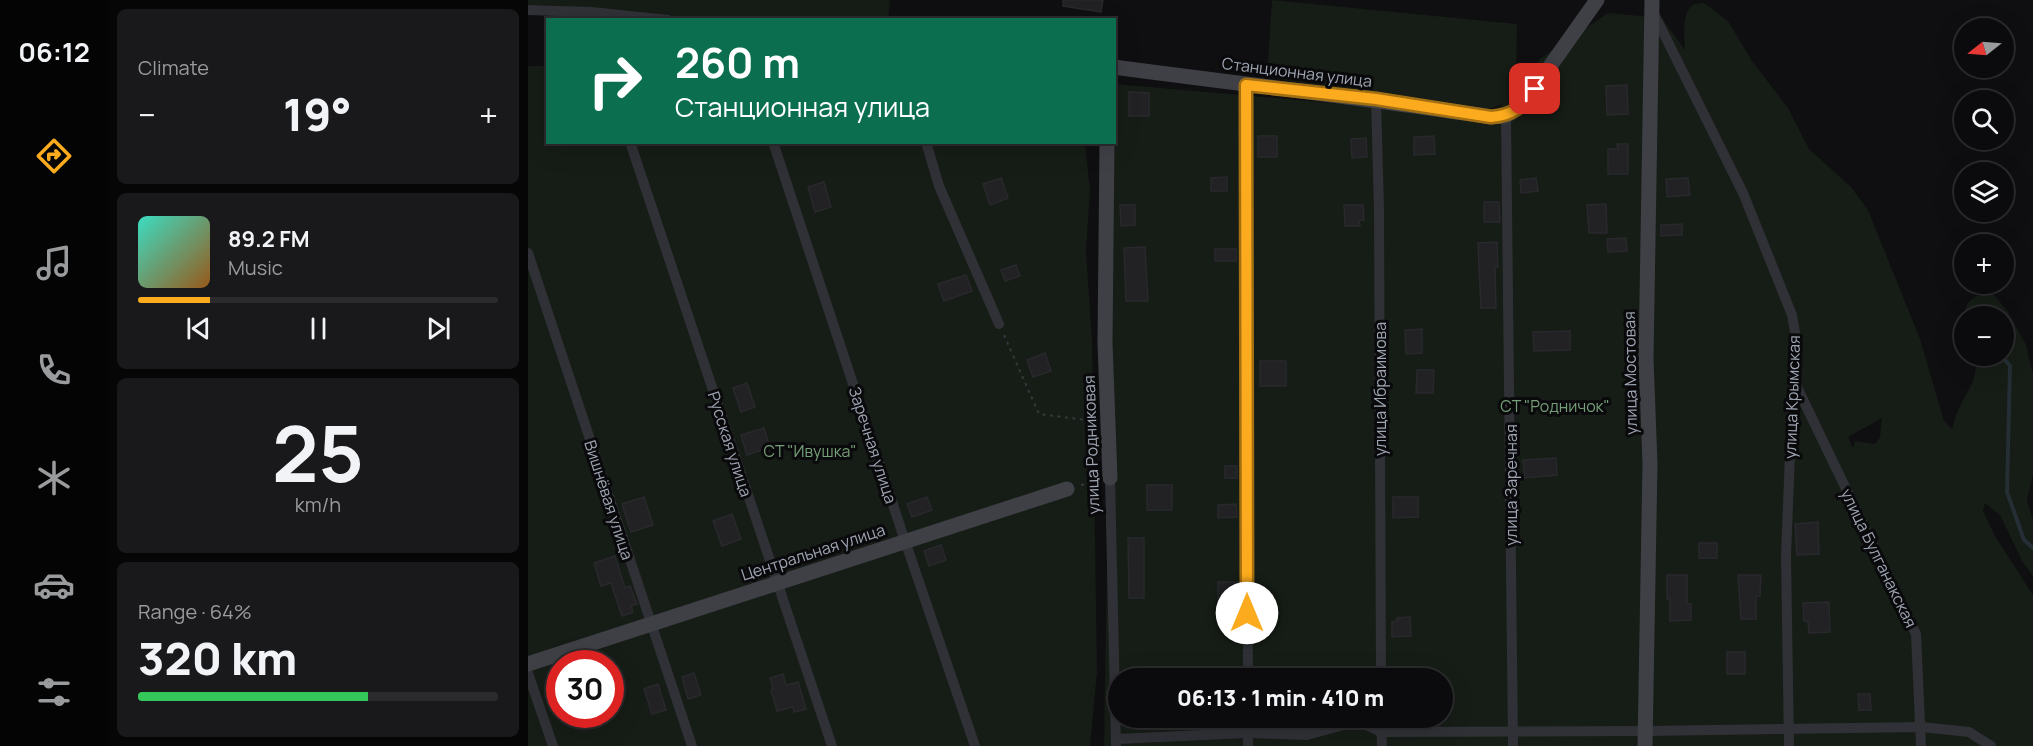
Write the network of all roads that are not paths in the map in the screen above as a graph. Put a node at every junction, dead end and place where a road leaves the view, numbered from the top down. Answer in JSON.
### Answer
{"nodes":[{"id":1,"x":1597,"y":0,"type":"edge"},
{"id":2,"x":1651,"y":4,"type":"edge"},
{"id":3,"x":528,"y":10,"type":"edge"},
{"id":4,"x":592,"y":16,"type":"edge"},
{"id":5,"x":630,"y":18,"type":"edge"},
{"id":6,"x":1116,"y":67,"type":"edge"},
{"id":7,"x":1246,"y":85,"type":"junction"},
{"id":8,"x":1376,"y":99,"type":"junction"},
{"id":9,"x":1506,"y":116,"type":"junction"},
{"id":10,"x":631,"y":144,"type":"edge"},
{"id":11,"x":774,"y":144,"type":"edge"},
{"id":12,"x":927,"y":144,"type":"edge"},
{"id":13,"x":1107,"y":144,"type":"edge"},
{"id":14,"x":528,"y":253,"type":"edge"},
{"id":15,"x":999,"y":324,"type":"road end"},
{"id":16,"x":1793,"y":380,"type":"junction"},
{"id":17,"x":1110,"y":478,"type":"joint"},
{"id":18,"x":1067,"y":489,"type":"road end"},
{"id":19,"x":904,"y":541,"type":"junction"},
{"id":20,"x":777,"y":584,"type":"junction"},
{"id":21,"x":650,"y":624,"type":"junction"},
{"id":22,"x":528,"y":664,"type":"edge"},
{"id":23,"x":1248,"y":668,"type":"edge"},
{"id":24,"x":1381,"y":668,"type":"edge"},
{"id":25,"x":528,"y":673,"type":"edge"},
{"id":26,"x":1922,"y":727,"type":"junction"},
{"id":27,"x":1248,"y":728,"type":"edge"},
{"id":28,"x":1382,"y":728,"type":"edge"},
{"id":29,"x":1789,"y":728,"type":"junction"},
{"id":30,"x":1513,"y":731,"type":"junction"},
{"id":31,"x":1382,"y":732,"type":"junction"},
{"id":32,"x":1248,"y":733,"type":"junction"},
{"id":33,"x":1646,"y":739,"type":"edge"},
{"id":34,"x":1116,"y":742,"type":"edge"},
{"id":35,"x":553,"y":746,"type":"edge"},
{"id":36,"x":692,"y":746,"type":"edge"},
{"id":37,"x":832,"y":746,"type":"edge"},
{"id":38,"x":975,"y":746,"type":"edge"},
{"id":39,"x":1248,"y":746,"type":"edge"},
{"id":40,"x":1382,"y":746,"type":"edge"},
{"id":41,"x":1513,"y":746,"type":"edge"},
{"id":42,"x":1790,"y":746,"type":"edge"},
{"id":43,"x":1922,"y":746,"type":"edge"},
{"id":44,"x":1991,"y":746,"type":"edge"}],
"edges":[{"from":1,"to":9,"type":"street"},
{"from":2,"to":16,"type":"street","name":"улица Крымская"},
{"from":2,"to":33,"type":"street","name":"улица Мостовая"},
{"from":3,"to":4,"type":"street"},
{"from":4,"to":5,"type":"street"},
{"from":6,"to":7,"type":"street","name":"Станционная улица"},
{"from":7,"to":8,"type":"street","name":"Станционная улица"},
{"from":7,"to":23,"type":"street"},
{"from":8,"to":9,"type":"street","name":"Станционная улица"},
{"from":8,"to":24,"type":"street","name":"улица Ибраимова"},
{"from":9,"to":30,"type":"street","name":"улица Заречная"},
{"from":10,"to":20,"type":"street","name":"Русская улица"},
{"from":11,"to":19,"type":"street","name":"Заречная улица"},
{"from":12,"to":15,"type":"street"},
{"from":13,"to":17,"type":"street","name":"улица Родниковая"},
{"from":14,"to":21,"type":"street","name":"Вишнёвая улица"},
{"from":16,"to":26,"type":"street","name":"улица Булганакская"},
{"from":16,"to":29,"type":"street","name":"улица Крымская"},
{"from":17,"to":34,"type":"street","name":"улица Родниковая"},
{"from":18,"to":19,"type":"street","name":"Центральная улица"},
{"from":19,"to":20,"type":"street","name":"Центральная улица"},
{"from":19,"to":38,"type":"street","name":"Заречная улица"},
{"from":20,"to":21,"type":"street","name":"Центральная улица"},
{"from":20,"to":37,"type":"street","name":"Русская улица"},
{"from":21,"to":22,"type":"street","name":"Центральная улица"},
{"from":21,"to":36,"type":"street","name":"Вишнёвая улица"},
{"from":25,"to":35,"type":"street"},
{"from":26,"to":29,"type":"street"},
{"from":26,"to":43,"type":"street","name":"улица Булганакская"},
{"from":26,"to":44,"type":"street"},
{"from":27,"to":32,"type":"street"},
{"from":28,"to":31,"type":"street"},
{"from":29,"to":33,"type":"street"},
{"from":29,"to":42,"type":"street","name":"улица Крымская"},
{"from":30,"to":31,"type":"street"},
{"from":30,"to":33,"type":"street"},
{"from":30,"to":41,"type":"street","name":"улица Заречная"},
{"from":31,"to":32,"type":"street"},
{"from":31,"to":40,"type":"street"},
{"from":32,"to":34,"type":"street"},
{"from":32,"to":39,"type":"street"}]}
